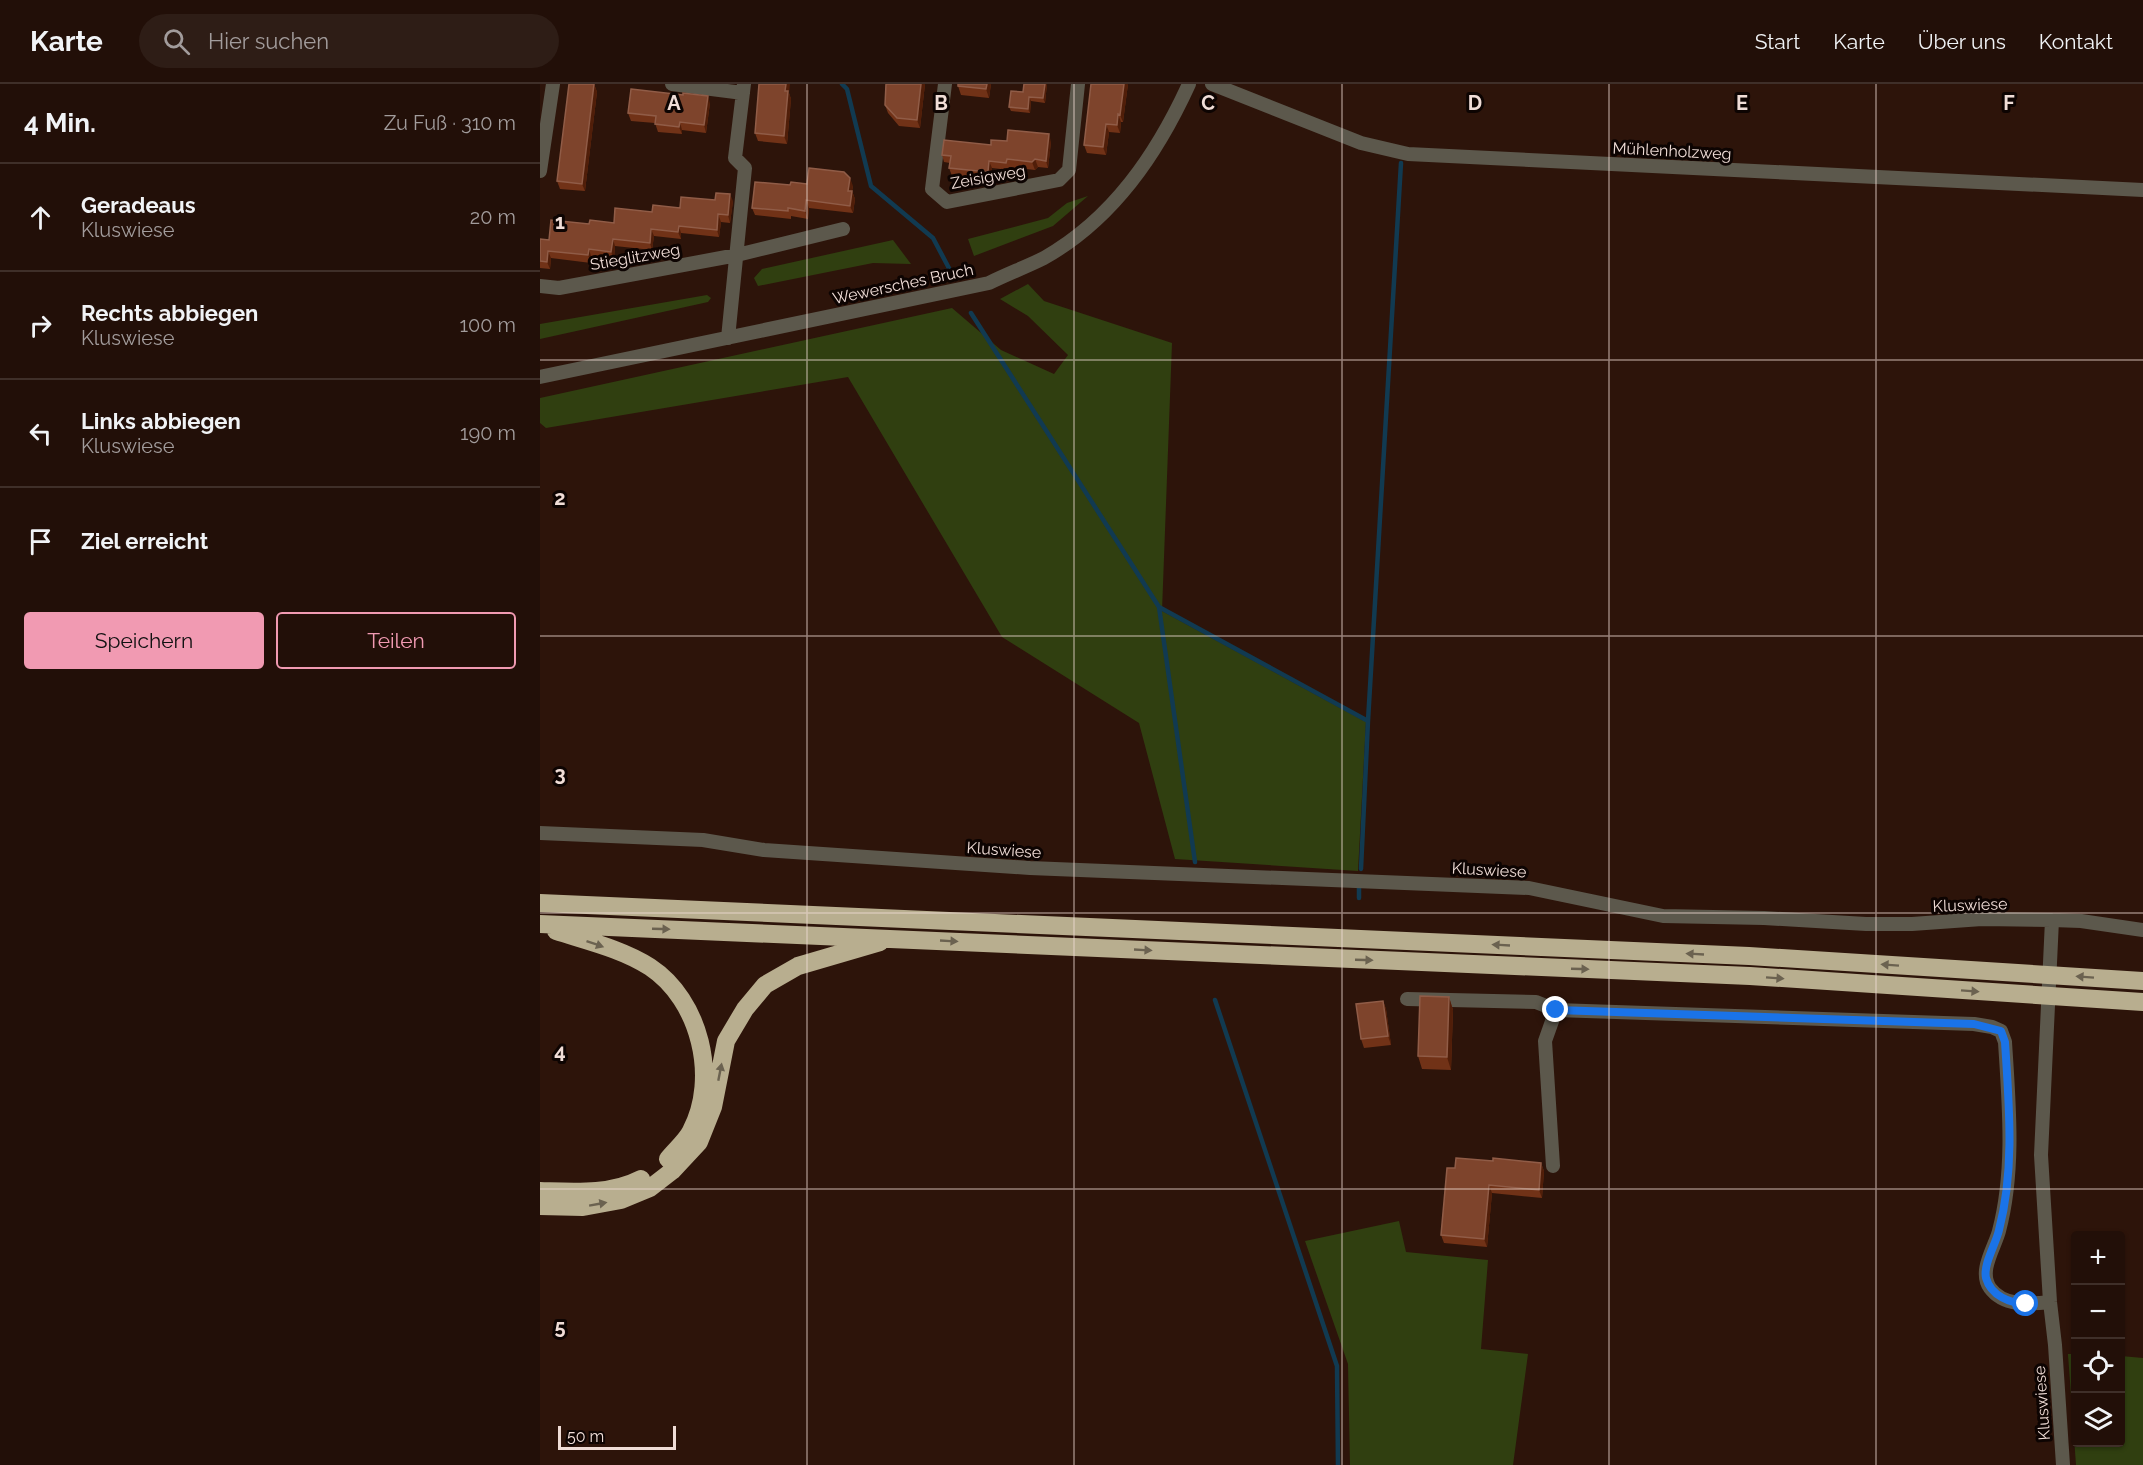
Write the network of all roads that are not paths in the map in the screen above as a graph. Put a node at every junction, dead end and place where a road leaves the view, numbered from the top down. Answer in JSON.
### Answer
{"nodes":[{"id":1,"x":553,"y":84,"type":"edge"},
{"id":2,"x":672,"y":84,"type":"edge"},
{"id":3,"x":945,"y":84,"type":"edge"},
{"id":4,"x":1078,"y":84,"type":"edge"},
{"id":5,"x":1189,"y":84,"type":"edge"},
{"id":6,"x":1212,"y":84,"type":"edge"},
{"id":7,"x":743,"y":88,"type":"edge"},
{"id":8,"x":540,"y":171,"type":"edge"},
{"id":9,"x":2143,"y":190,"type":"edge"},
{"id":10,"x":843,"y":229,"type":"dead end"},
{"id":11,"x":736,"y":255,"type":"junction"},
{"id":12,"x":540,"y":286,"type":"edge"},
{"id":13,"x":728,"y":338,"type":"junction"},
{"id":14,"x":540,"y":377,"type":"edge"},
{"id":15,"x":540,"y":833,"type":"edge"},
{"id":16,"x":540,"y":903,"type":"edge"},
{"id":17,"x":540,"y":925,"type":"edge"},
{"id":18,"x":2052,"y":925,"type":"junction"},
{"id":19,"x":2143,"y":930,"type":"edge"},
{"id":20,"x":890,"y":938,"type":"junction"},
{"id":21,"x":2143,"y":981,"type":"edge"},
{"id":22,"x":1407,"y":999,"type":"dead end"},
{"id":23,"x":2143,"y":1002,"type":"edge"},
{"id":24,"x":1556,"y":1010,"type":"junction"},
{"id":25,"x":1553,"y":1166,"type":"dead end"},
{"id":26,"x":540,"y":1191,"type":"edge"},
{"id":27,"x":540,"y":1206,"type":"edge"},
{"id":28,"x":2050,"y":1302,"type":"junction"},
{"id":29,"x":2063,"y":1465,"type":"edge"}],
"edges":[{"from":1,"to":8,"type":"street"},
{"from":2,"to":7,"type":"street"},
{"from":3,"to":4,"type":"street","name":"Zeisigweg"},
{"from":5,"to":13,"type":"street","name":"Wewersches Bruch"},
{"from":6,"to":9,"type":"street","name":"Mühlenholzweg"},
{"from":7,"to":11,"type":"street"},
{"from":10,"to":11,"type":"street","name":"Stieglitzweg"},
{"from":11,"to":12,"type":"street","name":"Stieglitzweg"},
{"from":11,"to":13,"type":"street"},
{"from":13,"to":14,"type":"street","name":"Wewersches Bruch"},
{"from":15,"to":18,"type":"street","name":"Kluswiese"},
{"from":21,"to":16,"type":"highway","one_way":true},
{"from":17,"to":20,"type":"highway","one_way":true},
{"from":17,"to":26,"type":"highway","one_way":true},
{"from":18,"to":19,"type":"street"},
{"from":18,"to":28,"type":"street","name":"Kluswiese"},
{"from":20,"to":23,"type":"highway","one_way":true},
{"from":27,"to":20,"type":"highway","one_way":true},
{"from":22,"to":24,"type":"street"},
{"from":24,"to":25,"type":"street"},
{"from":24,"to":28,"type":"street"},
{"from":28,"to":29,"type":"street","name":"Kluswiese"}]}
